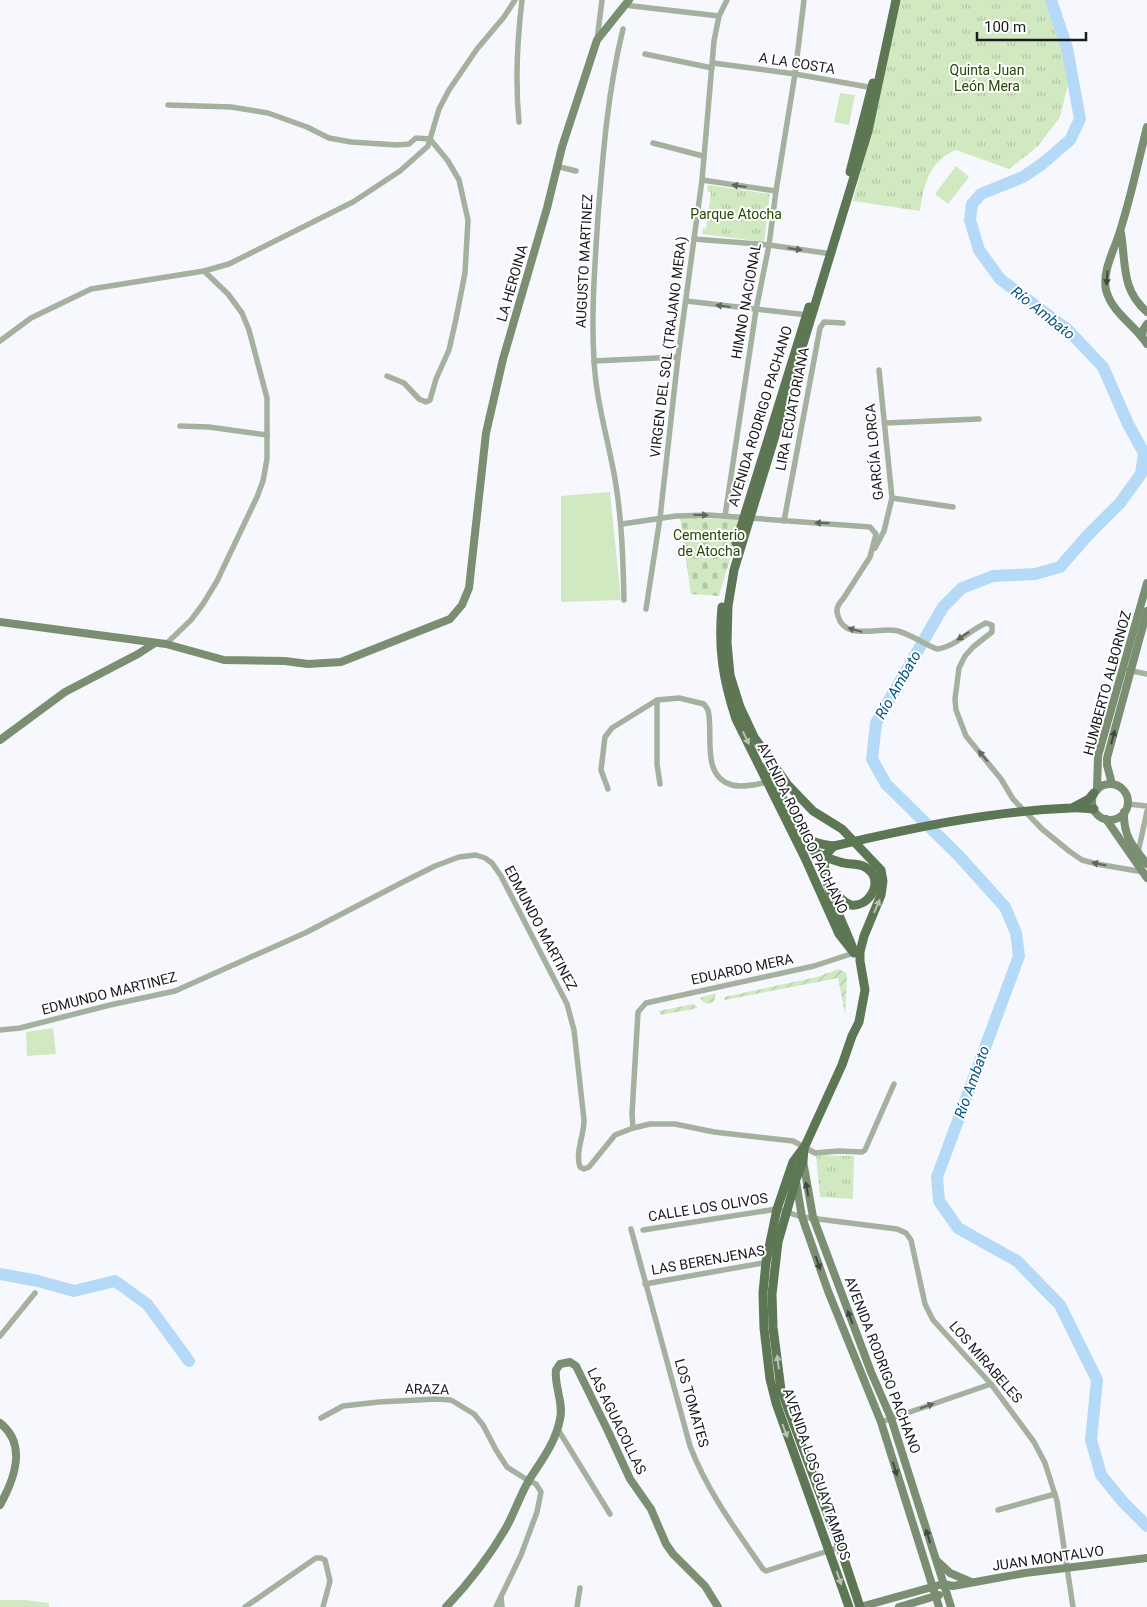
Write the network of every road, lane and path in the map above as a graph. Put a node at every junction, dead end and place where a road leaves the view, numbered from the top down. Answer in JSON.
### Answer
{"nodes":[{"id":1,"x":515,"y":0,"type":"edge"},
{"id":2,"x":522,"y":0,"type":"edge"},
{"id":3,"x":602,"y":0,"type":"edge"},
{"id":4,"x":728,"y":0,"type":"edge"},
{"id":5,"x":804,"y":0,"type":"edge"},
{"id":6,"x":890,"y":0,"type":"edge"},
{"id":7,"x":896,"y":0,"type":"edge"},
{"id":8,"x":627,"y":3,"type":"edge"},
{"id":9,"x":719,"y":16,"type":"junction"},
{"id":10,"x":624,"y":29,"type":"dead end"},
{"id":11,"x":597,"y":40,"type":"junction"},
{"id":12,"x":645,"y":54,"type":"dead end"},
{"id":13,"x":712,"y":66,"type":"junction"},
{"id":14,"x":795,"y":74,"type":"junction"},
{"id":15,"x":874,"y":89,"type":"junction"},
{"id":16,"x":168,"y":104,"type":"dead end"},
{"id":17,"x":519,"y":122,"type":"dead end"},
{"id":18,"x":1147,"y":127,"type":"edge"},
{"id":19,"x":430,"y":138,"type":"junction"},
{"id":20,"x":653,"y":143,"type":"dead end"},
{"id":21,"x":704,"y":156,"type":"junction"},
{"id":22,"x":556,"y":166,"type":"junction"},
{"id":23,"x":576,"y":171,"type":"dead end"},
{"id":24,"x":702,"y":180,"type":"junction"},
{"id":25,"x":776,"y":191,"type":"junction"},
{"id":26,"x":1120,"y":231,"type":"junction"},
{"id":27,"x":694,"y":239,"type":"junction"},
{"id":28,"x":769,"y":245,"type":"junction"},
{"id":29,"x":829,"y":253,"type":"junction"},
{"id":30,"x":204,"y":271,"type":"junction"},
{"id":31,"x":686,"y":301,"type":"junction"},
{"id":32,"x":756,"y":310,"type":"junction"},
{"id":33,"x":1147,"y":312,"type":"edge"},
{"id":34,"x":809,"y":315,"type":"junction"},
{"id":35,"x":843,"y":323,"type":"dead end"},
{"id":36,"x":1147,"y":324,"type":"edge"},
{"id":37,"x":1142,"y":337,"type":"junction"},
{"id":38,"x":0,"y":341,"type":"edge"},
{"id":39,"x":1147,"y":344,"type":"edge"},
{"id":40,"x":678,"y":357,"type":"junction"},
{"id":41,"x":594,"y":361,"type":"junction"},
{"id":42,"x":879,"y":370,"type":"dead end"},
{"id":43,"x":387,"y":376,"type":"dead end"},
{"id":44,"x":979,"y":419,"type":"dead end"},
{"id":45,"x":885,"y":422,"type":"junction"},
{"id":46,"x":180,"y":426,"type":"dead end"},
{"id":47,"x":267,"y":435,"type":"junction"},
{"id":48,"x":892,"y":498,"type":"junction"},
{"id":49,"x":953,"y":507,"type":"dead end"},
{"id":50,"x":725,"y":516,"type":"junction"},
{"id":51,"x":660,"y":518,"type":"junction"},
{"id":52,"x":746,"y":519,"type":"junction"},
{"id":53,"x":784,"y":521,"type":"junction"},
{"id":54,"x":622,"y":524,"type":"junction"},
{"id":55,"x":870,"y":557,"type":"junction"},
{"id":56,"x":1147,"y":583,"type":"edge"},
{"id":57,"x":624,"y":600,"type":"dead end"},
{"id":58,"x":646,"y":609,"type":"dead end"},
{"id":59,"x":1147,"y":611,"type":"edge"},
{"id":60,"x":0,"y":622,"type":"edge"},
{"id":61,"x":155,"y":643,"type":"junction"},
{"id":62,"x":166,"y":644,"type":"junction"},
{"id":63,"x":1122,"y":669,"type":"junction"},
{"id":64,"x":1131,"y":671,"type":"junction"},
{"id":65,"x":1147,"y":674,"type":"edge"},
{"id":66,"x":657,"y":700,"type":"junction"},
{"id":67,"x":0,"y":740,"type":"edge"},
{"id":68,"x":763,"y":750,"type":"junction"},
{"id":69,"x":768,"y":782,"type":"junction"},
{"id":70,"x":660,"y":784,"type":"dead end"},
{"id":71,"x":1112,"y":784,"type":"junction"},
{"id":72,"x":608,"y":789,"type":"dead end"},
{"id":73,"x":1096,"y":792,"type":"junction"},
{"id":74,"x":1128,"y":804,"type":"junction"},
{"id":75,"x":1147,"y":806,"type":"edge"},
{"id":76,"x":1074,"y":808,"type":"junction"},
{"id":77,"x":1094,"y":809,"type":"junction"},
{"id":78,"x":1147,"y":811,"type":"edge"},
{"id":79,"x":1124,"y":812,"type":"junction"},
{"id":80,"x":1106,"y":819,"type":"junction"},
{"id":81,"x":794,"y":834,"type":"junction"},
{"id":82,"x":860,"y":840,"type":"junction"},
{"id":83,"x":834,"y":846,"type":"junction"},
{"id":84,"x":1138,"y":853,"type":"junction"},
{"id":85,"x":1146,"y":872,"type":"edge"},
{"id":86,"x":835,"y":898,"type":"junction"},
{"id":87,"x":857,"y":952,"type":"junction"},
{"id":88,"x":0,"y":1030,"type":"edge"},
{"id":89,"x":894,"y":1084,"type":"dead end"},
{"id":90,"x":633,"y":1128,"type":"junction"},
{"id":91,"x":805,"y":1146,"type":"junction"},
{"id":92,"x":798,"y":1162,"type":"junction"},
{"id":93,"x":796,"y":1179,"type":"junction"},
{"id":94,"x":782,"y":1210,"type":"junction"},
{"id":95,"x":802,"y":1217,"type":"junction"},
{"id":96,"x":812,"y":1217,"type":"junction"},
{"id":97,"x":631,"y":1229,"type":"dead end"},
{"id":98,"x":643,"y":1230,"type":"dead end"},
{"id":99,"x":771,"y":1262,"type":"junction"},
{"id":100,"x":645,"y":1284,"type":"junction"},
{"id":101,"x":839,"y":1287,"type":"junction"},
{"id":102,"x":828,"y":1291,"type":"junction"},
{"id":103,"x":35,"y":1293,"type":"dead end"},
{"id":104,"x":768,"y":1328,"type":"junction"},
{"id":105,"x":0,"y":1334,"type":"edge"},
{"id":106,"x":871,"y":1372,"type":"junction"},
{"id":107,"x":861,"y":1376,"type":"junction"},
{"id":108,"x":991,"y":1384,"type":"junction"},
{"id":109,"x":784,"y":1398,"type":"junction"},
{"id":110,"x":776,"y":1402,"type":"junction"},
{"id":111,"x":321,"y":1418,"type":"dead end"},
{"id":112,"x":891,"y":1418,"type":"junction"},
{"id":113,"x":881,"y":1422,"type":"junction"},
{"id":114,"x":0,"y":1424,"type":"edge"},
{"id":115,"x":557,"y":1428,"type":"junction"},
{"id":116,"x":808,"y":1478,"type":"junction"},
{"id":117,"x":529,"y":1482,"type":"junction"},
{"id":118,"x":1055,"y":1494,"type":"junction"},
{"id":119,"x":0,"y":1505,"type":"edge"},
{"id":120,"x":998,"y":1510,"type":"dead end"},
{"id":121,"x":610,"y":1514,"type":"dead end"},
{"id":122,"x":840,"y":1546,"type":"junction"},
{"id":123,"x":829,"y":1549,"type":"junction"},
{"id":124,"x":1147,"y":1558,"type":"edge"},
{"id":125,"x":936,"y":1560,"type":"junction"},
{"id":126,"x":971,"y":1582,"type":"junction"},
{"id":127,"x":942,"y":1584,"type":"junction"},
{"id":128,"x":953,"y":1586,"type":"junction"},
{"id":129,"x":932,"y":1587,"type":"junction"},
{"id":130,"x":580,"y":1588,"type":"dead end"},
{"id":131,"x":946,"y":1593,"type":"junction"},
{"id":132,"x":935,"y":1596,"type":"junction"},
{"id":133,"x":501,"y":1597,"type":"junction"},
{"id":134,"x":245,"y":1607,"type":"edge"},
{"id":135,"x":322,"y":1607,"type":"edge"},
{"id":136,"x":446,"y":1607,"type":"edge"},
{"id":137,"x":496,"y":1607,"type":"edge"},
{"id":138,"x":502,"y":1607,"type":"edge"},
{"id":139,"x":577,"y":1607,"type":"edge"},
{"id":140,"x":718,"y":1607,"type":"edge"},
{"id":141,"x":849,"y":1607,"type":"edge"},
{"id":142,"x":860,"y":1607,"type":"edge"},
{"id":143,"x":899,"y":1607,"type":"edge"},
{"id":144,"x":939,"y":1607,"type":"edge"},
{"id":145,"x":950,"y":1607,"type":"edge"},
{"id":146,"x":1073,"y":1607,"type":"edge"}],
"edges":[{"from":1,"to":19,"type":"street"},
{"from":2,"to":17,"type":"street"},
{"from":3,"to":11,"type":"street"},
{"from":4,"to":9,"type":"street","name":"VIRGEN DEL SOL (TRAJANO MERA)"},
{"from":5,"to":14,"type":"street","name":"HIMNO NACIONAL"},
{"from":6,"to":15,"type":"main road","name":"AVENIDA RODRIGO PACHANO"},
{"from":7,"to":15,"type":"main road","name":"AVENIDA RODRIGO PACHANO"},
{"from":8,"to":9,"type":"street"},
{"from":8,"to":11,"type":"main road","name":"LA HEROINA"},
{"from":9,"to":13,"type":"street","name":"VIRGEN DEL SOL (TRAJANO MERA)"},
{"from":10,"to":41,"type":"street","name":"AUGUSTO MARTINEZ"},
{"from":11,"to":22,"type":"main road","name":"LA HEROINA"},
{"from":12,"to":13,"type":"street","name":"A LA COSTA"},
{"from":13,"to":14,"type":"street","name":"A LA COSTA"},
{"from":13,"to":21,"type":"street","name":"VIRGEN DEL SOL (TRAJANO MERA)"},
{"from":14,"to":15,"type":"street","name":"A LA COSTA"},
{"from":14,"to":25,"type":"street","name":"HIMNO NACIONAL"},
{"from":15,"to":29,"type":"main road","name":"AVENIDA RODRIGO PACHANO"},
{"from":16,"to":19,"type":"street"},
{"from":18,"to":26,"type":"main road"},
{"from":19,"to":30,"type":"street"},
{"from":19,"to":43,"type":"street"},
{"from":20,"to":21,"type":"street"},
{"from":21,"to":24,"type":"street","name":"VIRGEN DEL SOL (TRAJANO MERA)"},
{"from":22,"to":23,"type":"street"},
{"from":22,"to":62,"type":"main road","name":"LA HEROINA"},
{"from":25,"to":24,"type":"street","one_way":true},
{"from":24,"to":27,"type":"street","name":"VIRGEN DEL SOL (TRAJANO MERA)"},
{"from":25,"to":28,"type":"street","name":"HIMNO NACIONAL"},
{"from":26,"to":33,"type":"main road"},
{"from":26,"to":37,"type":"main road","one_way":true},
{"from":27,"to":28,"type":"street"},
{"from":27,"to":31,"type":"street","name":"VIRGEN DEL SOL (TRAJANO MERA)"},
{"from":28,"to":29,"type":"street","one_way":true},
{"from":28,"to":32,"type":"street","name":"HIMNO NACIONAL"},
{"from":29,"to":34,"type":"main road","name":"AVENIDA RODRIGO PACHANO"},
{"from":30,"to":38,"type":"street"},
{"from":30,"to":47,"type":"street"},
{"from":32,"to":31,"type":"street","one_way":true},
{"from":31,"to":40,"type":"street","name":"VIRGEN DEL SOL (TRAJANO MERA)"},
{"from":32,"to":34,"type":"street"},
{"from":32,"to":50,"type":"street","name":"HIMNO NACIONAL"},
{"from":34,"to":52,"type":"main road","name":"AVENIDA RODRIGO PACHANO"},
{"from":35,"to":53,"type":"street","name":"LIRA ECUATORIANA"},
{"from":36,"to":37,"type":"main road"},
{"from":37,"to":39,"type":"main road"},
{"from":40,"to":41,"type":"street"},
{"from":40,"to":51,"type":"street","name":"VIRGEN DEL SOL (TRAJANO MERA)"},
{"from":41,"to":54,"type":"street","name":"AUGUSTO MARTINEZ"},
{"from":42,"to":45,"type":"street","name":"GARCÍA LORCA"},
{"from":44,"to":45,"type":"street"},
{"from":45,"to":48,"type":"street","name":"GARCÍA LORCA"},
{"from":46,"to":47,"type":"street"},
{"from":47,"to":62,"type":"street"},
{"from":48,"to":49,"type":"street"},
{"from":48,"to":55,"type":"street","name":"GARCÍA LORCA"},
{"from":51,"to":50,"type":"street","one_way":true},
{"from":50,"to":52,"type":"street"},
{"from":51,"to":54,"type":"street"},
{"from":51,"to":58,"type":"street","name":"VIRGEN DEL SOL (TRAJANO MERA)"},
{"from":52,"to":53,"type":"street"},
{"from":52,"to":68,"type":"main road","name":"AVENIDA RODRIGO PACHANO"},
{"from":52,"to":69,"type":"main road","name":"AVENIDA RODRIGO PACHANO","one_way":true},
{"from":55,"to":53,"type":"street","one_way":true},
{"from":54,"to":57,"type":"street","name":"AUGUSTO MARTINEZ"},
{"from":85,"to":55,"type":"street","name":"GARCÍA LORCA","one_way":true},
{"from":56,"to":63,"type":"main road","name":"HUMBERTO ALBORNOZ"},
{"from":59,"to":64,"type":"main road","name":"HUMBERTO ALBORNOZ"},
{"from":60,"to":61,"type":"main road"},
{"from":61,"to":62,"type":"main road"},
{"from":61,"to":67,"type":"main road"},
{"from":63,"to":64,"type":"street"},
{"from":63,"to":73,"type":"main road","name":"HUMBERTO ALBORNOZ"},
{"from":64,"to":65,"type":"street"},
{"from":71,"to":64,"type":"main road","name":"HUMBERTO ALBORNOZ","one_way":true},
{"from":66,"to":69,"type":"street"},
{"from":66,"to":70,"type":"street"},
{"from":66,"to":72,"type":"street"},
{"from":68,"to":83,"type":"main road"},
{"from":87,"to":68,"type":"main road","one_way":true},
{"from":69,"to":81,"type":"main road","name":"AVENIDA RODRIGO PACHANO"},
{"from":71,"to":73,"type":"main road"},
{"from":71,"to":74,"type":"main road"},
{"from":73,"to":76,"type":"main road"},
{"from":73,"to":77,"type":"main road"},
{"from":74,"to":75,"type":"street"},
{"from":74,"to":79,"type":"main road"},
{"from":76,"to":77,"type":"main road"},
{"from":76,"to":82,"type":"main road"},
{"from":77,"to":80,"type":"main road"},
{"from":78,"to":84,"type":"street"},
{"from":79,"to":80,"type":"main road"},
{"from":79,"to":84,"type":"main road"},
{"from":80,"to":85,"type":"main road"},
{"from":81,"to":86,"type":"main road"},
{"from":81,"to":87,"type":"main road","name":"AVENIDA RODRIGO PACHANO"},
{"from":82,"to":83,"type":"main road"},
{"from":82,"to":86,"type":"main road"},
{"from":83,"to":86,"type":"main road"},
{"from":84,"to":85,"type":"main road"},
{"from":86,"to":87,"type":"main road"},
{"from":87,"to":90,"type":"street","name":"EDUARDO MERA"},
{"from":87,"to":91,"type":"main road","name":"AVENIDA RODRIGO PACHANO"},
{"from":88,"to":90,"type":"street","name":"EDMUNDO MARTINEZ"},
{"from":89,"to":91,"type":"street","name":"EDMUNDO MARTINEZ"},
{"from":90,"to":91,"type":"street","name":"EDMUNDO MARTINEZ"},
{"from":91,"to":92,"type":"main road","name":"AVENIDA LOS GUAYTAMBOS"},
{"from":92,"to":93,"type":"main road","name":"AVENIDA LOS GUAYTAMBOS"},
{"from":92,"to":94,"type":"main road","name":"AVENIDA LOS GUAYTAMBOS"},
{"from":96,"to":92,"type":"main road","name":"AVENIDA RODRIGO PACHANO","one_way":true},
{"from":93,"to":94,"type":"main road","name":"AVENIDA LOS GUAYTAMBOS"},
{"from":93,"to":95,"type":"main road","name":"AVENIDA RODRIGO PACHANO"},
{"from":94,"to":95,"type":"street"},
{"from":94,"to":98,"type":"street","name":"CALLE LOS OLIVOS"},
{"from":94,"to":99,"type":"main road","name":"AVENIDA LOS GUAYTAMBOS"},
{"from":95,"to":96,"type":"street","name":"LOS MIRABELES"},
{"from":95,"to":102,"type":"main road","name":"AVENIDA RODRIGO PACHANO","one_way":true},
{"from":96,"to":101,"type":"main road","name":"AVENIDA RODRIGO PACHANO"},
{"from":96,"to":108,"type":"street","name":"LOS MIRABELES"},
{"from":97,"to":100,"type":"street","name":"LOS TOMATES"},
{"from":99,"to":100,"type":"street","name":"LAS BERENJENAS"},
{"from":99,"to":104,"type":"main road","name":"AVENIDA LOS GUAYTAMBOS"},
{"from":100,"to":123,"type":"street","name":"LOS TOMATES"},
{"from":101,"to":102,"type":"main road"},
{"from":106,"to":101,"type":"main road","name":"AVENIDA RODRIGO PACHANO","one_way":true},
{"from":102,"to":107,"type":"main road","name":"AVENIDA RODRIGO PACHANO"},
{"from":103,"to":105,"type":"street"},
{"from":109,"to":104,"type":"main road","name":"AVENIDA LOS GUAYTAMBOS","one_way":true},
{"from":104,"to":110,"type":"main road","name":"AVENIDA LOS GUAYTAMBOS"},
{"from":106,"to":107,"type":"main road"},
{"from":106,"to":112,"type":"main road","name":"AVENIDA RODRIGO PACHANO"},
{"from":107,"to":113,"type":"main road","name":"AVENIDA RODRIGO PACHANO"},
{"from":112,"to":108,"type":"street","one_way":true},
{"from":108,"to":118,"type":"street","name":"LOS MIRABELES"},
{"from":109,"to":110,"type":"main road"},
{"from":109,"to":116,"type":"main road","name":"AVENIDA LOS GUAYTAMBOS"},
{"from":110,"to":116,"type":"main road","name":"AVENIDA LOS GUAYTAMBOS","one_way":true},
{"from":111,"to":117,"type":"street","name":"ARAZA"},
{"from":112,"to":113,"type":"street"},
{"from":125,"to":112,"type":"main road","name":"AVENIDA RODRIGO PACHANO","one_way":true},
{"from":113,"to":129,"type":"main road","name":"AVENIDA RODRIGO PACHANO","one_way":true},
{"from":114,"to":119,"type":"main road"},
{"from":115,"to":117,"type":"main road","name":"LAS AGUACOLLAS"},
{"from":115,"to":121,"type":"street"},
{"from":115,"to":140,"type":"main road","name":"LAS AGUACOLLAS"},
{"from":116,"to":122,"type":"main road","name":"AVENIDA LOS GUAYTAMBOS"},
{"from":116,"to":123,"type":"main road","name":"AVENIDA LOS GUAYTAMBOS"},
{"from":117,"to":133,"type":"street"},
{"from":117,"to":136,"type":"main road","name":"LAS AGUACOLLAS"},
{"from":118,"to":120,"type":"street"},
{"from":118,"to":146,"type":"street","name":"LOS MIRABELES"},
{"from":122,"to":123,"type":"street"},
{"from":122,"to":142,"type":"main road","name":"AVENIDA LOS GUAYTAMBOS"},
{"from":123,"to":141,"type":"main road","name":"AVENIDA LOS GUAYTAMBOS","one_way":true},
{"from":124,"to":126,"type":"main road","name":"JUAN MONTALVO"},
{"from":125,"to":126,"type":"main road"},
{"from":125,"to":127,"type":"main road","name":"AVENIDA RODRIGO PACHANO"},
{"from":126,"to":128,"type":"main road","name":"JUAN MONTALVO"},
{"from":127,"to":128,"type":"main road","name":"JUAN MONTALVO"},
{"from":127,"to":129,"type":"main road","name":"JUAN MONTALVO"},
{"from":127,"to":131,"type":"main road","name":"AVENIDA RODRIGO PACHANO"},
{"from":128,"to":131,"type":"main road"},
{"from":129,"to":132,"type":"main road","name":"AVENIDA RODRIGO PACHANO"},
{"from":129,"to":142,"type":"main road","name":"JUAN MONTALVO"},
{"from":130,"to":139,"type":"street"},
{"from":131,"to":132,"type":"main road"},
{"from":131,"to":145,"type":"main road","name":"AVENIDA RODRIGO PACHANO"},
{"from":132,"to":143,"type":"main road"},
{"from":132,"to":144,"type":"main road","name":"AVENIDA RODRIGO PACHANO"},
{"from":133,"to":137,"type":"street"},
{"from":133,"to":138,"type":"street"},
{"from":134,"to":135,"type":"street"}]}
